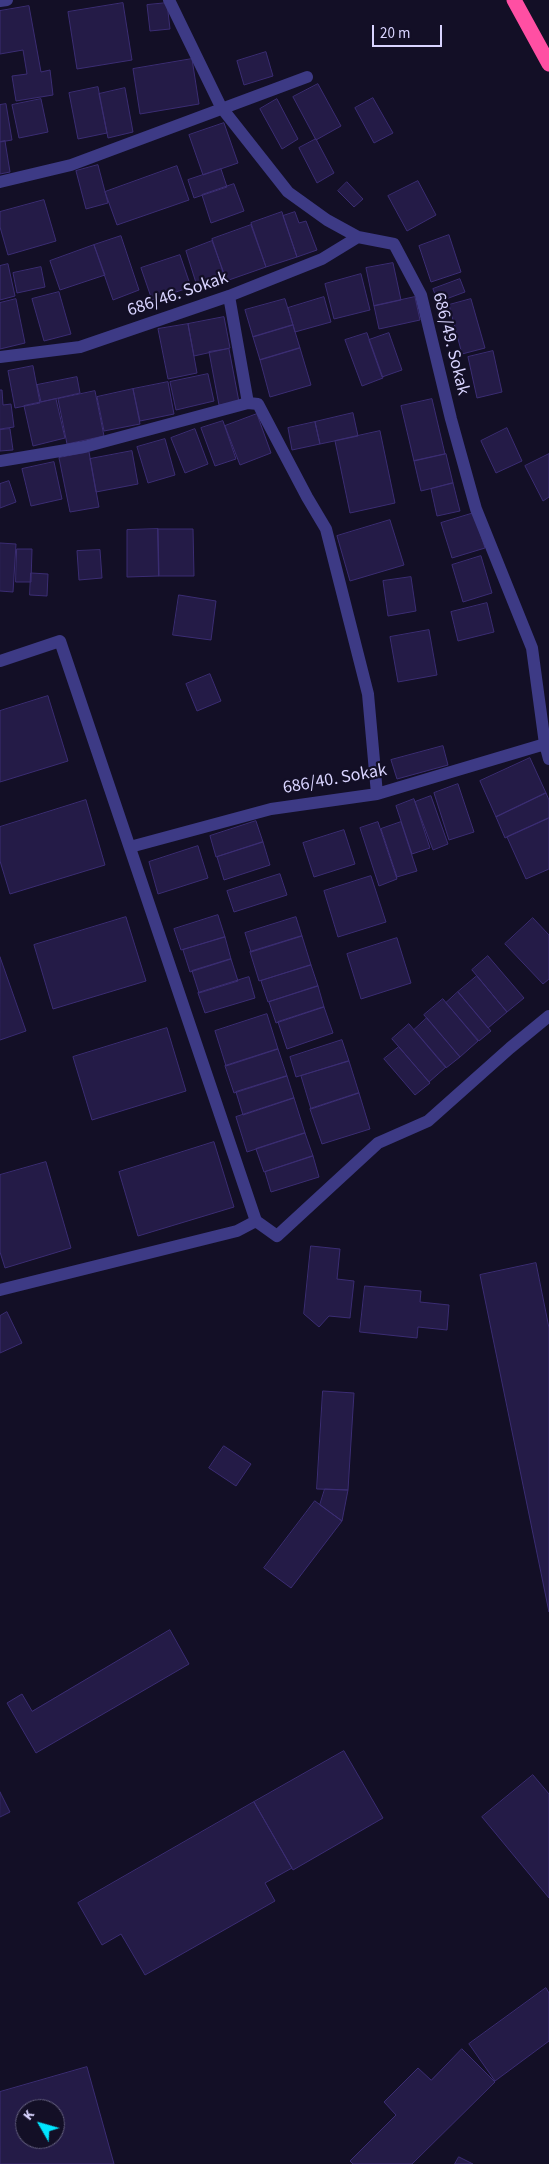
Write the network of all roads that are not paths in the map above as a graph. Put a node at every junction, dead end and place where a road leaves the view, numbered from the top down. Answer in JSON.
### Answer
{"nodes":[{"id":1,"x":7,"y":0,"type":"edge"},
{"id":2,"x":169,"y":0,"type":"edge"},
{"id":3,"x":514,"y":0,"type":"edge"},
{"id":4,"x":0,"y":1,"type":"edge"},
{"id":5,"x":549,"y":64,"type":"edge"},
{"id":6,"x":307,"y":77,"type":"dead end"},
{"id":7,"x":221,"y":107,"type":"junction"},
{"id":8,"x":0,"y":182,"type":"edge"},
{"id":9,"x":358,"y":237,"type":"junction"},
{"id":10,"x":229,"y":296,"type":"junction"},
{"id":11,"x":0,"y":357,"type":"edge"},
{"id":12,"x":248,"y":403,"type":"junction"},
{"id":13,"x":0,"y":462,"type":"edge"},
{"id":14,"x":0,"y":660,"type":"edge"},
{"id":15,"x":545,"y":744,"type":"junction"},
{"id":16,"x":549,"y":759,"type":"edge"},
{"id":17,"x":377,"y":794,"type":"junction"},
{"id":18,"x":130,"y":847,"type":"junction"},
{"id":19,"x":549,"y":1016,"type":"edge"},
{"id":20,"x":256,"y":1221,"type":"junction"},
{"id":21,"x":0,"y":1290,"type":"edge"}],
"edges":[{"from":1,"to":4,"type":"street"},
{"from":2,"to":7,"type":"street","name":"686/49. Sokak"},
{"from":3,"to":5,"type":"highway"},
{"from":6,"to":7,"type":"street"},
{"from":7,"to":8,"type":"street"},
{"from":7,"to":9,"type":"street","name":"686/49. Sokak"},
{"from":9,"to":10,"type":"street","name":"686/46. Sokak"},
{"from":9,"to":15,"type":"street","name":"686/49. Sokak"},
{"from":10,"to":11,"type":"street","name":"686/46. Sokak"},
{"from":10,"to":12,"type":"street"},
{"from":12,"to":13,"type":"street"},
{"from":12,"to":17,"type":"street"},
{"from":14,"to":18,"type":"street"},
{"from":15,"to":16,"type":"street","name":"686/49. Sokak"},
{"from":15,"to":17,"type":"street","name":"686/40. Sokak"},
{"from":17,"to":18,"type":"street","name":"686/40. Sokak"},
{"from":18,"to":20,"type":"street"},
{"from":19,"to":20,"type":"street"},
{"from":20,"to":21,"type":"street"}]}
